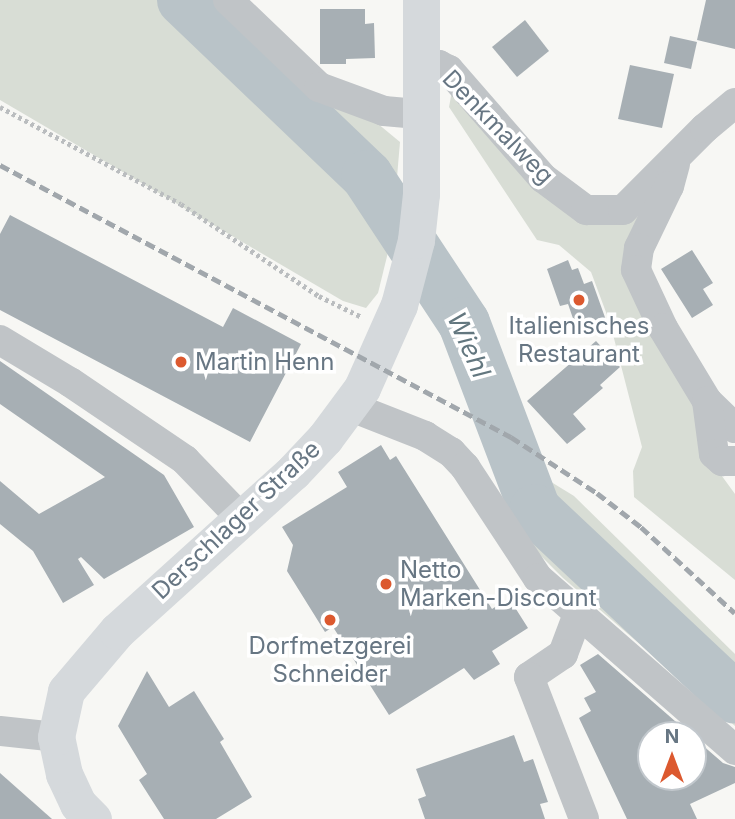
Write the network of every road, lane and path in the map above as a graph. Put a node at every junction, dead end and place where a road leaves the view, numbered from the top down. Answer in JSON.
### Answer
{"nodes":[{"id":1,"x":228,"y":0,"type":"edge"},
{"id":2,"x":421,"y":0,"type":"edge"},
{"id":3,"x":421,"y":65,"type":"junction"},
{"id":4,"x":735,"y":103,"type":"edge"},
{"id":5,"x":0,"y":107,"type":"edge"},
{"id":6,"x":421,"y":114,"type":"junction"},
{"id":7,"x":676,"y":157,"type":"junction"},
{"id":8,"x":389,"y":329,"type":"junction"},
{"id":9,"x":0,"y":340,"type":"edge"},
{"id":10,"x":707,"y":401,"type":"junction"},
{"id":11,"x":349,"y":406,"type":"junction"},
{"id":12,"x":735,"y":428,"type":"edge"},
{"id":13,"x":735,"y":461,"type":"edge"},
{"id":14,"x":241,"y":518,"type":"junction"},
{"id":15,"x":578,"y":614,"type":"junction"},
{"id":16,"x":0,"y":731,"type":"edge"},
{"id":17,"x":56,"y":737,"type":"junction"},
{"id":18,"x":735,"y":750,"type":"edge"},
{"id":19,"x":93,"y":819,"type":"edge"},
{"id":20,"x":584,"y":819,"type":"edge"}],
"edges":[{"from":1,"to":6,"type":"street"},
{"from":2,"to":3,"type":"main road","name":"Derschlager Straße"},
{"from":3,"to":6,"type":"main road","name":"Derschlager Straße"},
{"from":3,"to":7,"type":"street","name":"Denkmalweg"},
{"from":4,"to":7,"type":"street","name":"Denkmalweg"},
{"from":5,"to":8,"type":"path"},
{"from":6,"to":8,"type":"main road","name":"Derschlager Straße"},
{"from":7,"to":10,"type":"street"},
{"from":8,"to":11,"type":"main road","name":"Derschlager Straße"},
{"from":9,"to":14,"type":"street"},
{"from":10,"to":12,"type":"street"},
{"from":10,"to":13,"type":"street"},
{"from":11,"to":14,"type":"main road","name":"Derschlager Straße"},
{"from":11,"to":15,"type":"street"},
{"from":14,"to":17,"type":"main road","name":"Derschlager Straße"},
{"from":15,"to":18,"type":"street"},
{"from":15,"to":20,"type":"street"},
{"from":16,"to":17,"type":"street"},
{"from":17,"to":19,"type":"main road"}]}
